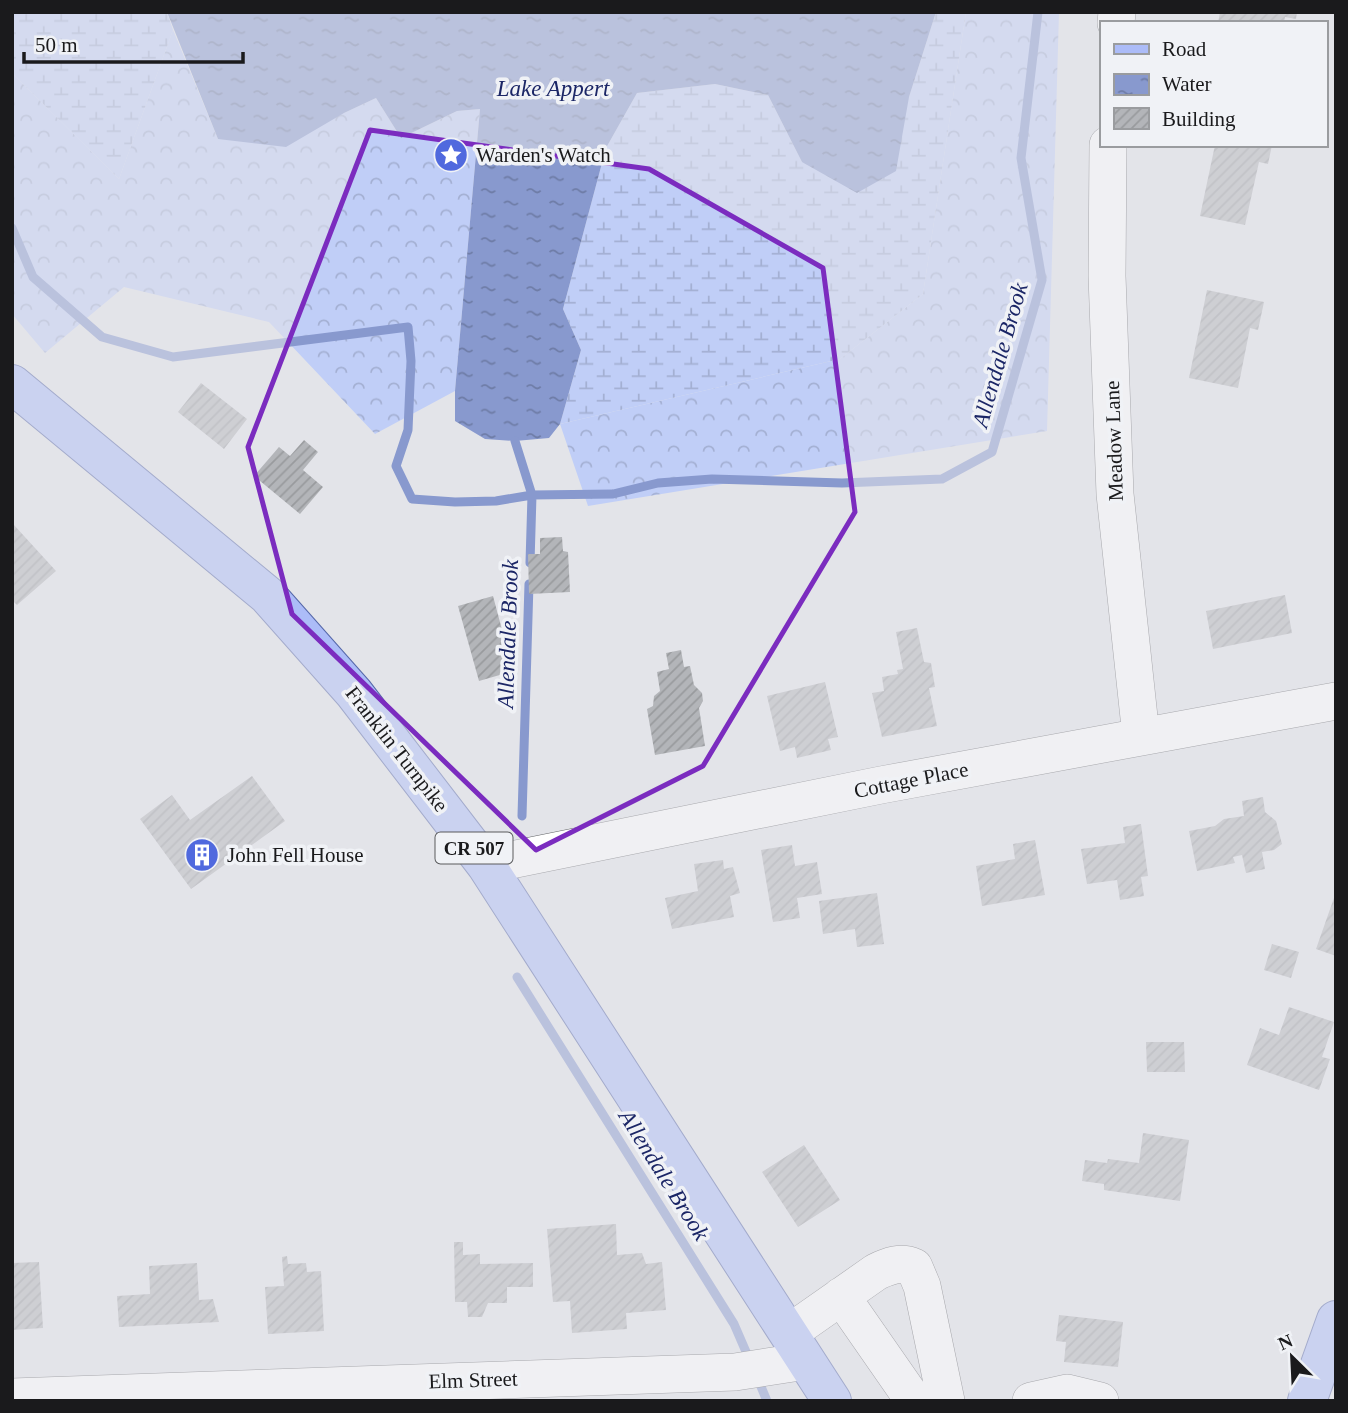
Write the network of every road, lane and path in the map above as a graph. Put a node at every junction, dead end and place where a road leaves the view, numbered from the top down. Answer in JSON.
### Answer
{"nodes":[{"id":1,"x":1108,"y":147,"type":"edge"},
{"id":2,"x":14,"y":390,"type":"edge"},
{"id":3,"x":1336,"y":701,"type":"edge"},
{"id":4,"x":1141,"y":736,"type":"junction"},
{"id":5,"x":486,"y":864,"type":"junction"},
{"id":6,"x":841,"y":1296,"type":"junction"},
{"id":7,"x":1336,"y":1320,"type":"edge"},
{"id":8,"x":788,"y":1354,"type":"junction"},
{"id":9,"x":12,"y":1398,"type":"edge"},
{"id":10,"x":832,"y":1401,"type":"edge"},
{"id":11,"x":914,"y":1401,"type":"edge"},
{"id":12,"x":946,"y":1401,"type":"edge"},
{"id":13,"x":1031,"y":1401,"type":"edge"},
{"id":14,"x":1101,"y":1401,"type":"edge"},
{"id":15,"x":1307,"y":1401,"type":"edge"}],
"edges":[{"from":1,"to":4,"type":"street","name":"Meadow Lane"},
{"from":2,"to":5,"type":"main road","name":"Franklin Turnpike","number":"CR 507"},
{"from":3,"to":4,"type":"street","name":"Cottage Place"},
{"from":4,"to":5,"type":"street","name":"Cottage Place"},
{"from":5,"to":8,"type":"main road","name":"Franklin Turnpike","number":"CR 507"},
{"from":6,"to":8,"type":"street"},
{"from":6,"to":11,"type":"street"},
{"from":6,"to":12,"type":"street"},
{"from":7,"to":15,"type":"main road"},
{"from":8,"to":9,"type":"street","name":"Elm Street"},
{"from":8,"to":10,"type":"main road","name":"Franklin Turnpike","number":"CR 507"},
{"from":13,"to":14,"type":"street"}]}
